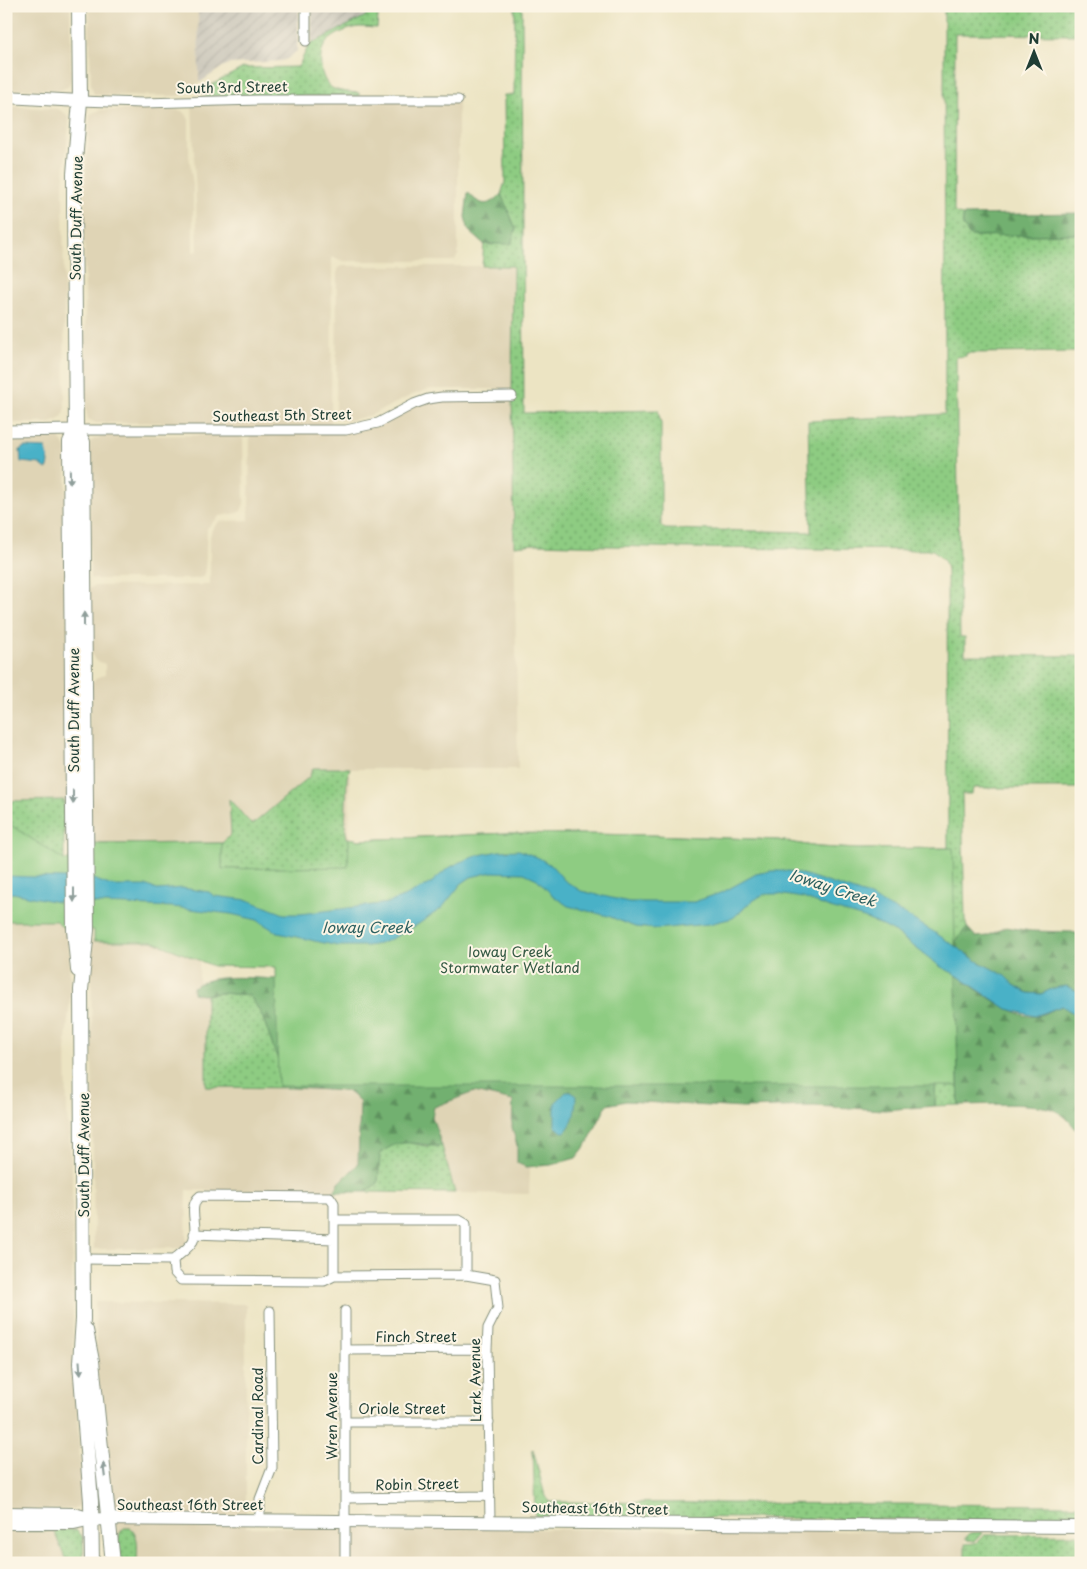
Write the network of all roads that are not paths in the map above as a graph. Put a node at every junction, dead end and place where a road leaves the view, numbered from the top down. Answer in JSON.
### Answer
{"nodes":[{"id":1,"x":79,"y":6,"type":"edge"},
{"id":2,"x":306,"y":6,"type":"edge"},
{"id":3,"x":306,"y":41,"type":"dead end"},
{"id":4,"x":6,"y":97,"type":"edge"},
{"id":5,"x":458,"y":100,"type":"dead end"},
{"id":6,"x":80,"y":101,"type":"junction"},
{"id":7,"x":512,"y":396,"type":"dead end"},
{"id":8,"x":76,"y":430,"type":"junction"},
{"id":9,"x":6,"y":431,"type":"edge"},
{"id":10,"x":334,"y":1220,"type":"junction"},
{"id":11,"x":194,"y":1234,"type":"junction"},
{"id":12,"x":334,"y":1239,"type":"junction"},
{"id":13,"x":83,"y":1259,"type":"junction"},
{"id":14,"x":173,"y":1260,"type":"junction"},
{"id":15,"x":466,"y":1275,"type":"junction"},
{"id":16,"x":334,"y":1276,"type":"junction"},
{"id":17,"x":270,"y":1311,"type":"dead end"},
{"id":18,"x":345,"y":1311,"type":"dead end"},
{"id":19,"x":83,"y":1319,"type":"junction"},
{"id":20,"x":487,"y":1349,"type":"junction"},
{"id":21,"x":345,"y":1350,"type":"junction"},
{"id":22,"x":345,"y":1422,"type":"junction"},
{"id":23,"x":489,"y":1422,"type":"junction"},
{"id":24,"x":490,"y":1496,"type":"junction"},
{"id":25,"x":345,"y":1498,"type":"junction"},
{"id":26,"x":6,"y":1514,"type":"edge"},
{"id":27,"x":92,"y":1519,"type":"junction"},
{"id":28,"x":108,"y":1519,"type":"junction"},
{"id":29,"x":260,"y":1520,"type":"junction"},
{"id":30,"x":345,"y":1520,"type":"junction"},
{"id":31,"x":490,"y":1522,"type":"junction"},
{"id":32,"x":6,"y":1523,"type":"edge"},
{"id":33,"x":1081,"y":1527,"type":"edge"},
{"id":34,"x":92,"y":1563,"type":"edge"},
{"id":35,"x":104,"y":1563,"type":"edge"},
{"id":36,"x":113,"y":1563,"type":"edge"},
{"id":37,"x":346,"y":1563,"type":"edge"}],
"edges":[{"from":1,"to":6,"type":"main road","name":"South Duff Avenue"},
{"from":2,"to":3,"type":"street"},
{"from":4,"to":6,"type":"main road","name":"South 3rd Street"},
{"from":5,"to":6,"type":"street","name":"South 3rd Street"},
{"from":6,"to":8,"type":"main road","name":"South Duff Avenue"},
{"from":7,"to":8,"type":"street","name":"Southeast 5th Street"},
{"from":8,"to":9,"type":"street"},
{"from":8,"to":13,"type":"main road","name":"South Duff Avenue"},
{"from":10,"to":11,"type":"street"},
{"from":10,"to":12,"type":"street"},
{"from":10,"to":15,"type":"street"},
{"from":11,"to":12,"type":"street"},
{"from":11,"to":14,"type":"street"},
{"from":12,"to":16,"type":"street"},
{"from":13,"to":14,"type":"street"},
{"from":13,"to":19,"type":"main road","name":"South Duff Avenue"},
{"from":14,"to":16,"type":"street"},
{"from":15,"to":16,"type":"street"},
{"from":15,"to":20,"type":"street","name":"Lark Avenue"},
{"from":17,"to":29,"type":"street","name":"Cardinal Road"},
{"from":18,"to":21,"type":"street","name":"Wren Avenue"},
{"from":19,"to":27,"type":"main road","name":"South Duff Avenue","one_way":true},
{"from":28,"to":19,"type":"main road","name":"South Duff Avenue","one_way":true},
{"from":20,"to":21,"type":"street","name":"Finch Street"},
{"from":20,"to":23,"type":"street","name":"Lark Avenue"},
{"from":21,"to":22,"type":"street","name":"Wren Avenue"},
{"from":22,"to":23,"type":"street","name":"Oriole Street"},
{"from":22,"to":25,"type":"street","name":"Wren Avenue"},
{"from":23,"to":24,"type":"street","name":"Lark Avenue"},
{"from":24,"to":25,"type":"street","name":"Robin Street"},
{"from":24,"to":31,"type":"street","name":"Lark Avenue"},
{"from":25,"to":30,"type":"street","name":"Wren Avenue"},
{"from":26,"to":27,"type":"main road"},
{"from":27,"to":28,"type":"main road","name":"Southeast 16th Street"},
{"from":27,"to":32,"type":"main road"},
{"from":27,"to":34,"type":"main road","name":"South Duff Avenue"},
{"from":27,"to":35,"type":"main road"},
{"from":28,"to":29,"type":"main road","name":"Southeast 16th Street"},
{"from":28,"to":36,"type":"main road","name":"South Duff Avenue"},
{"from":29,"to":30,"type":"main road","name":"Southeast 16th Street"},
{"from":30,"to":31,"type":"main road","name":"Southeast 16th Street"},
{"from":30,"to":37,"type":"street","name":"Wren Avenue"},
{"from":31,"to":33,"type":"main road","name":"Southeast 16th Street"}]}
